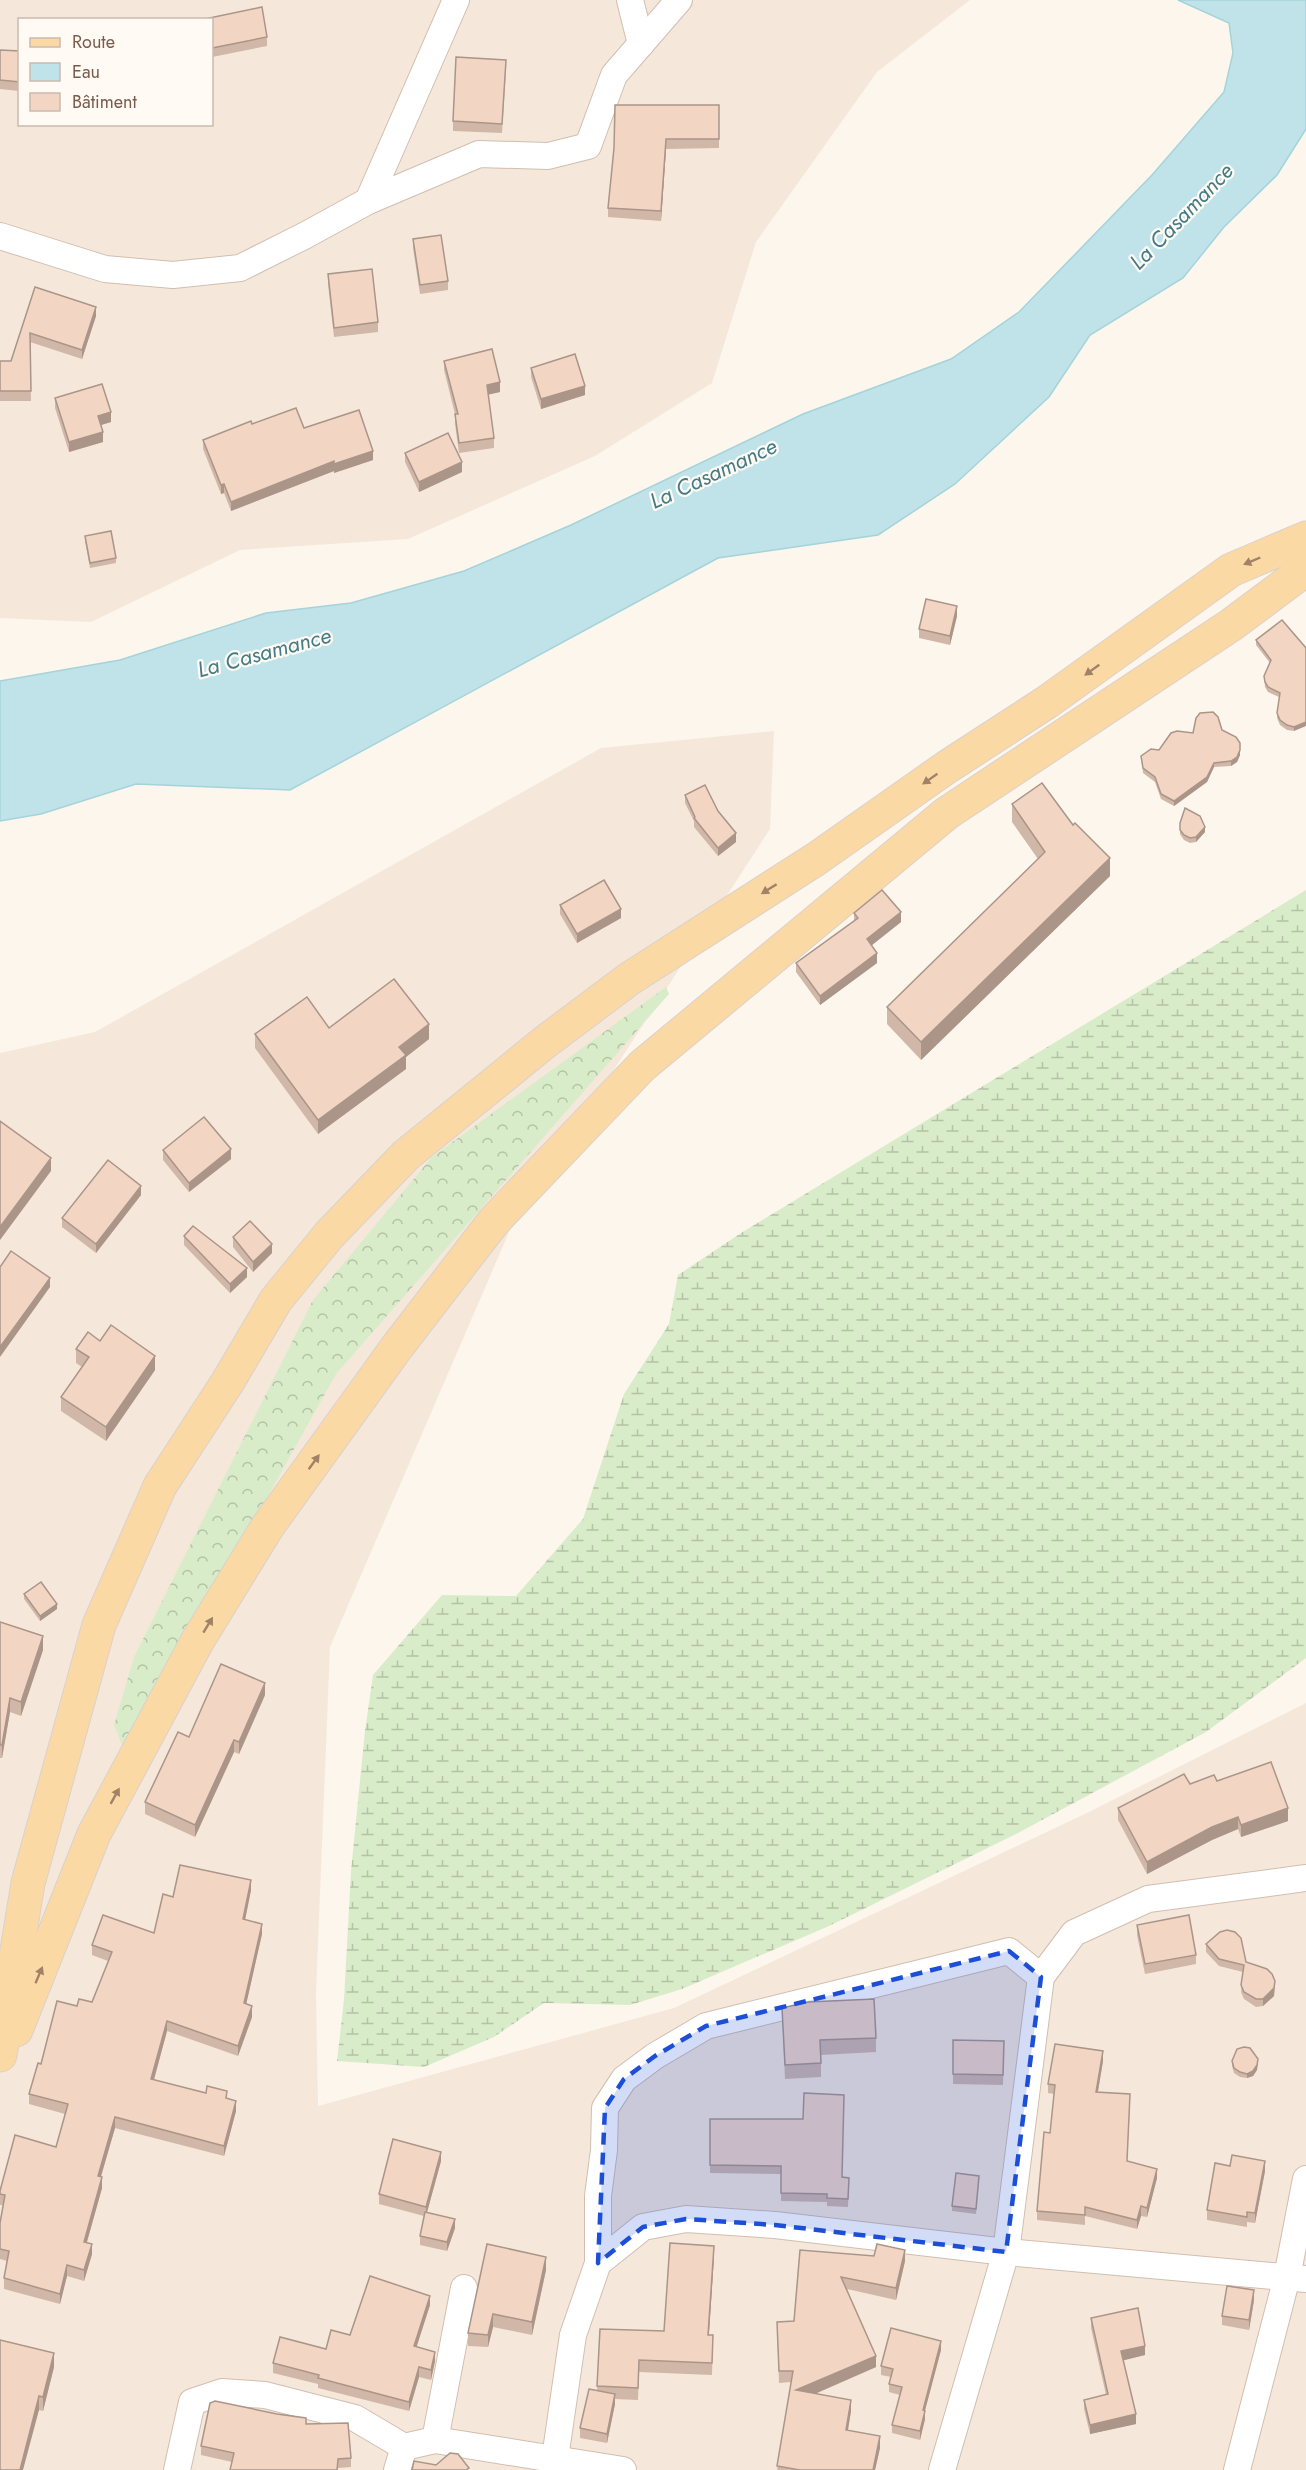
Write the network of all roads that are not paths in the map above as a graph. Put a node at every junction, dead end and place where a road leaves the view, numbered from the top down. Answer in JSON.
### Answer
{"nodes":[{"id":1,"x":456,"y":0,"type":"edge"},
{"id":2,"x":630,"y":0,"type":"edge"},
{"id":3,"x":679,"y":0,"type":"edge"},
{"id":4,"x":641,"y":44,"type":"junction"},
{"id":5,"x":368,"y":201,"type":"junction"},
{"id":6,"x":0,"y":236,"type":"edge"},
{"id":7,"x":1306,"y":538,"type":"edge"},
{"id":8,"x":1306,"y":570,"type":"edge"},
{"id":9,"x":1306,"y":1878,"type":"edge"},
{"id":10,"x":1041,"y":1977,"type":"junction"},
{"id":11,"x":0,"y":2055,"type":"edge"},
{"id":12,"x":0,"y":2068,"type":"edge"},
{"id":13,"x":1306,"y":2179,"type":"edge"},
{"id":14,"x":1006,"y":2252,"type":"junction"},
{"id":15,"x":598,"y":2263,"type":"junction"},
{"id":16,"x":1296,"y":2278,"type":"edge"},
{"id":17,"x":464,"y":2288,"type":"dead end"},
{"id":18,"x":435,"y":2440,"type":"junction"},
{"id":19,"x":400,"y":2458,"type":"edge"},
{"id":20,"x":555,"y":2458,"type":"junction"},
{"id":21,"x":177,"y":2470,"type":"edge"},
{"id":22,"x":623,"y":2470,"type":"edge"},
{"id":23,"x":942,"y":2470,"type":"edge"},
{"id":24,"x":1237,"y":2470,"type":"edge"}],
"edges":[{"from":1,"to":5,"type":"street"},
{"from":2,"to":4,"type":"street"},
{"from":3,"to":4,"type":"street"},
{"from":4,"to":5,"type":"street"},
{"from":5,"to":6,"type":"street"},
{"from":7,"to":11,"type":"main road","one_way":true},
{"from":12,"to":8,"type":"main road","one_way":true},
{"from":9,"to":10,"type":"street"},
{"from":10,"to":14,"type":"street"},
{"from":10,"to":15,"type":"street"},
{"from":13,"to":16,"type":"street"},
{"from":14,"to":15,"type":"street"},
{"from":14,"to":16,"type":"street"},
{"from":14,"to":23,"type":"street"},
{"from":15,"to":20,"type":"street"},
{"from":16,"to":24,"type":"street"},
{"from":17,"to":18,"type":"street"},
{"from":18,"to":19,"type":"street"},
{"from":18,"to":20,"type":"street"},
{"from":19,"to":21,"type":"street"},
{"from":20,"to":22,"type":"street"}]}
